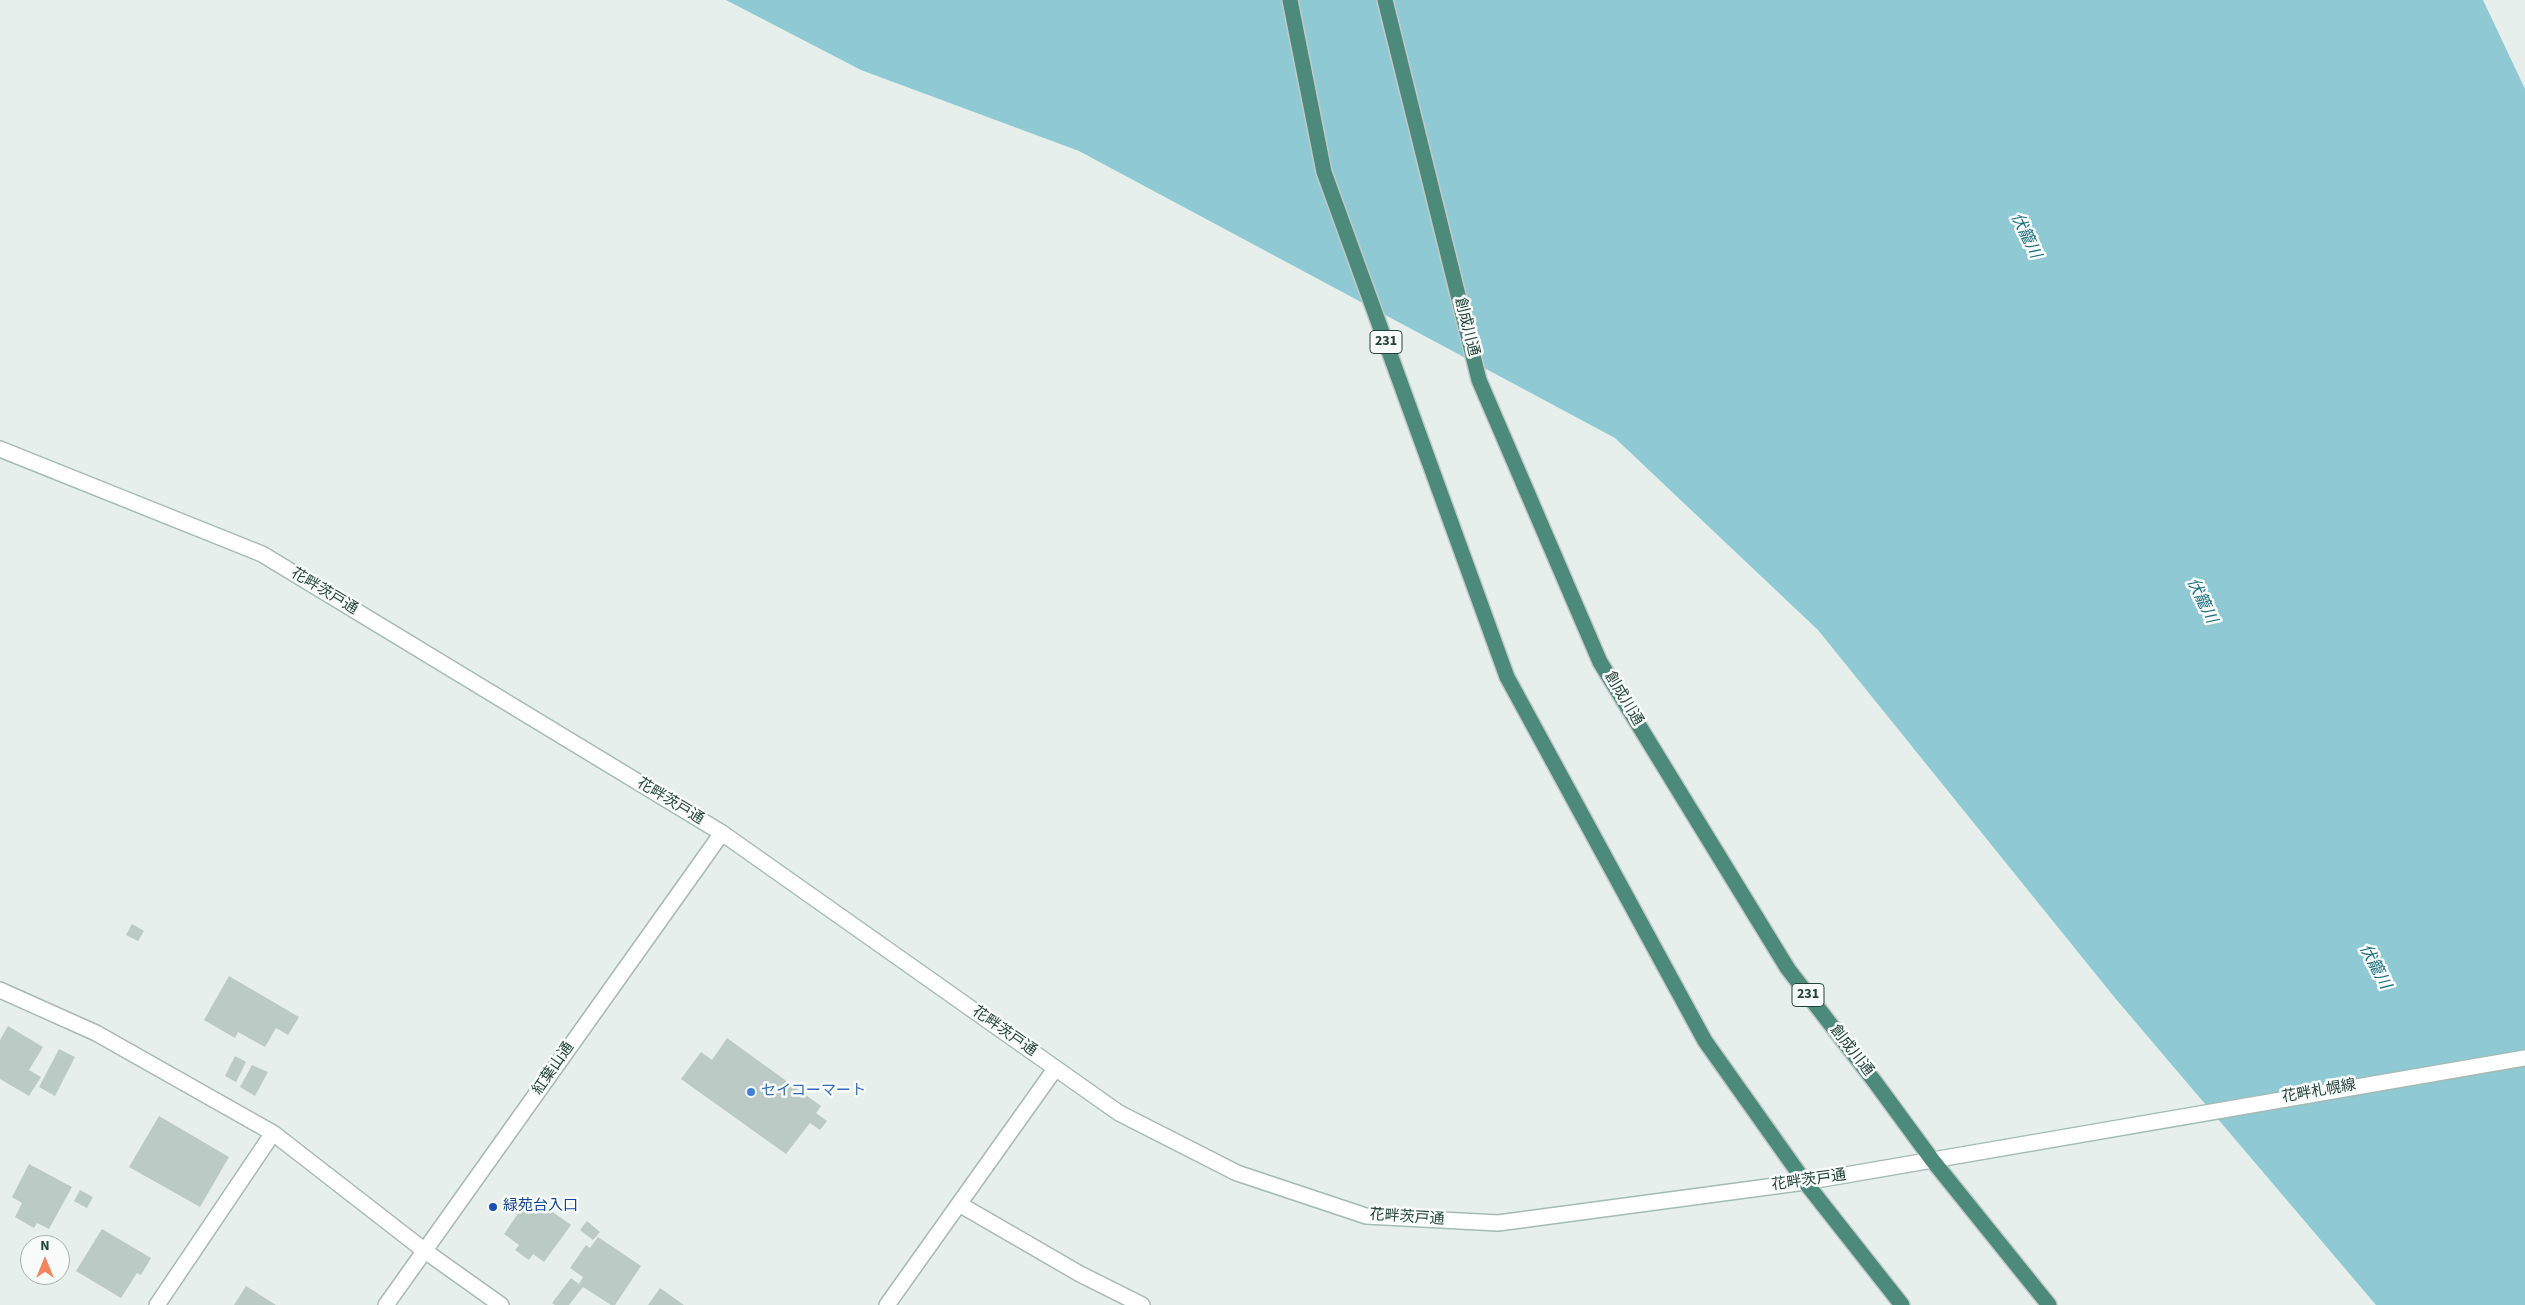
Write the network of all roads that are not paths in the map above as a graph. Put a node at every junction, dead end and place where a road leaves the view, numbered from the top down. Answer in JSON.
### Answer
{"nodes":[{"id":1,"x":1290,"y":0,"type":"edge"},
{"id":2,"x":1385,"y":0,"type":"edge"},
{"id":3,"x":0,"y":449,"type":"edge"},
{"id":4,"x":722,"y":833,"type":"junction"},
{"id":5,"x":0,"y":990,"type":"edge"},
{"id":6,"x":2525,"y":1058,"type":"edge"},
{"id":7,"x":1055,"y":1069,"type":"junction"},
{"id":8,"x":2114,"y":1127,"type":"joint"},
{"id":9,"x":273,"y":1133,"type":"junction"},
{"id":10,"x":1933,"y":1161,"type":"junction"},
{"id":11,"x":1805,"y":1182,"type":"junction"},
{"id":12,"x":959,"y":1204,"type":"junction"},
{"id":13,"x":425,"y":1251,"type":"junction"},
{"id":14,"x":157,"y":1305,"type":"edge"},
{"id":15,"x":386,"y":1305,"type":"edge"},
{"id":16,"x":502,"y":1305,"type":"edge"},
{"id":17,"x":887,"y":1305,"type":"edge"},
{"id":18,"x":1142,"y":1305,"type":"edge"},
{"id":19,"x":1902,"y":1305,"type":"edge"},
{"id":20,"x":2049,"y":1305,"type":"edge"}],
"edges":[{"from":1,"to":11,"type":"highway","number":"231"},
{"from":2,"to":10,"type":"highway","name":"創成川通","number":"231"},
{"from":3,"to":4,"type":"main road","name":"花畔茨戸通"},
{"from":4,"to":7,"type":"main road","name":"花畔茨戸通"},
{"from":4,"to":13,"type":"main road","name":"紅葉山通"},
{"from":5,"to":9,"type":"main road"},
{"from":6,"to":8,"type":"main road","name":"花畔札幌線"},
{"from":7,"to":11,"type":"main road","name":"花畔茨戸通"},
{"from":7,"to":12,"type":"main road"},
{"from":8,"to":10,"type":"main road","name":"花畔茨戸通"},
{"from":9,"to":13,"type":"main road"},
{"from":9,"to":14,"type":"main road"},
{"from":10,"to":11,"type":"main road","name":"花畔茨戸通"},
{"from":10,"to":20,"type":"highway","name":"創成川通","number":"231"},
{"from":11,"to":19,"type":"highway","number":"231"},
{"from":12,"to":17,"type":"main road"},
{"from":12,"to":18,"type":"main road"},
{"from":13,"to":15,"type":"main road","name":"紅葉山通"},
{"from":13,"to":16,"type":"main road"}]}
